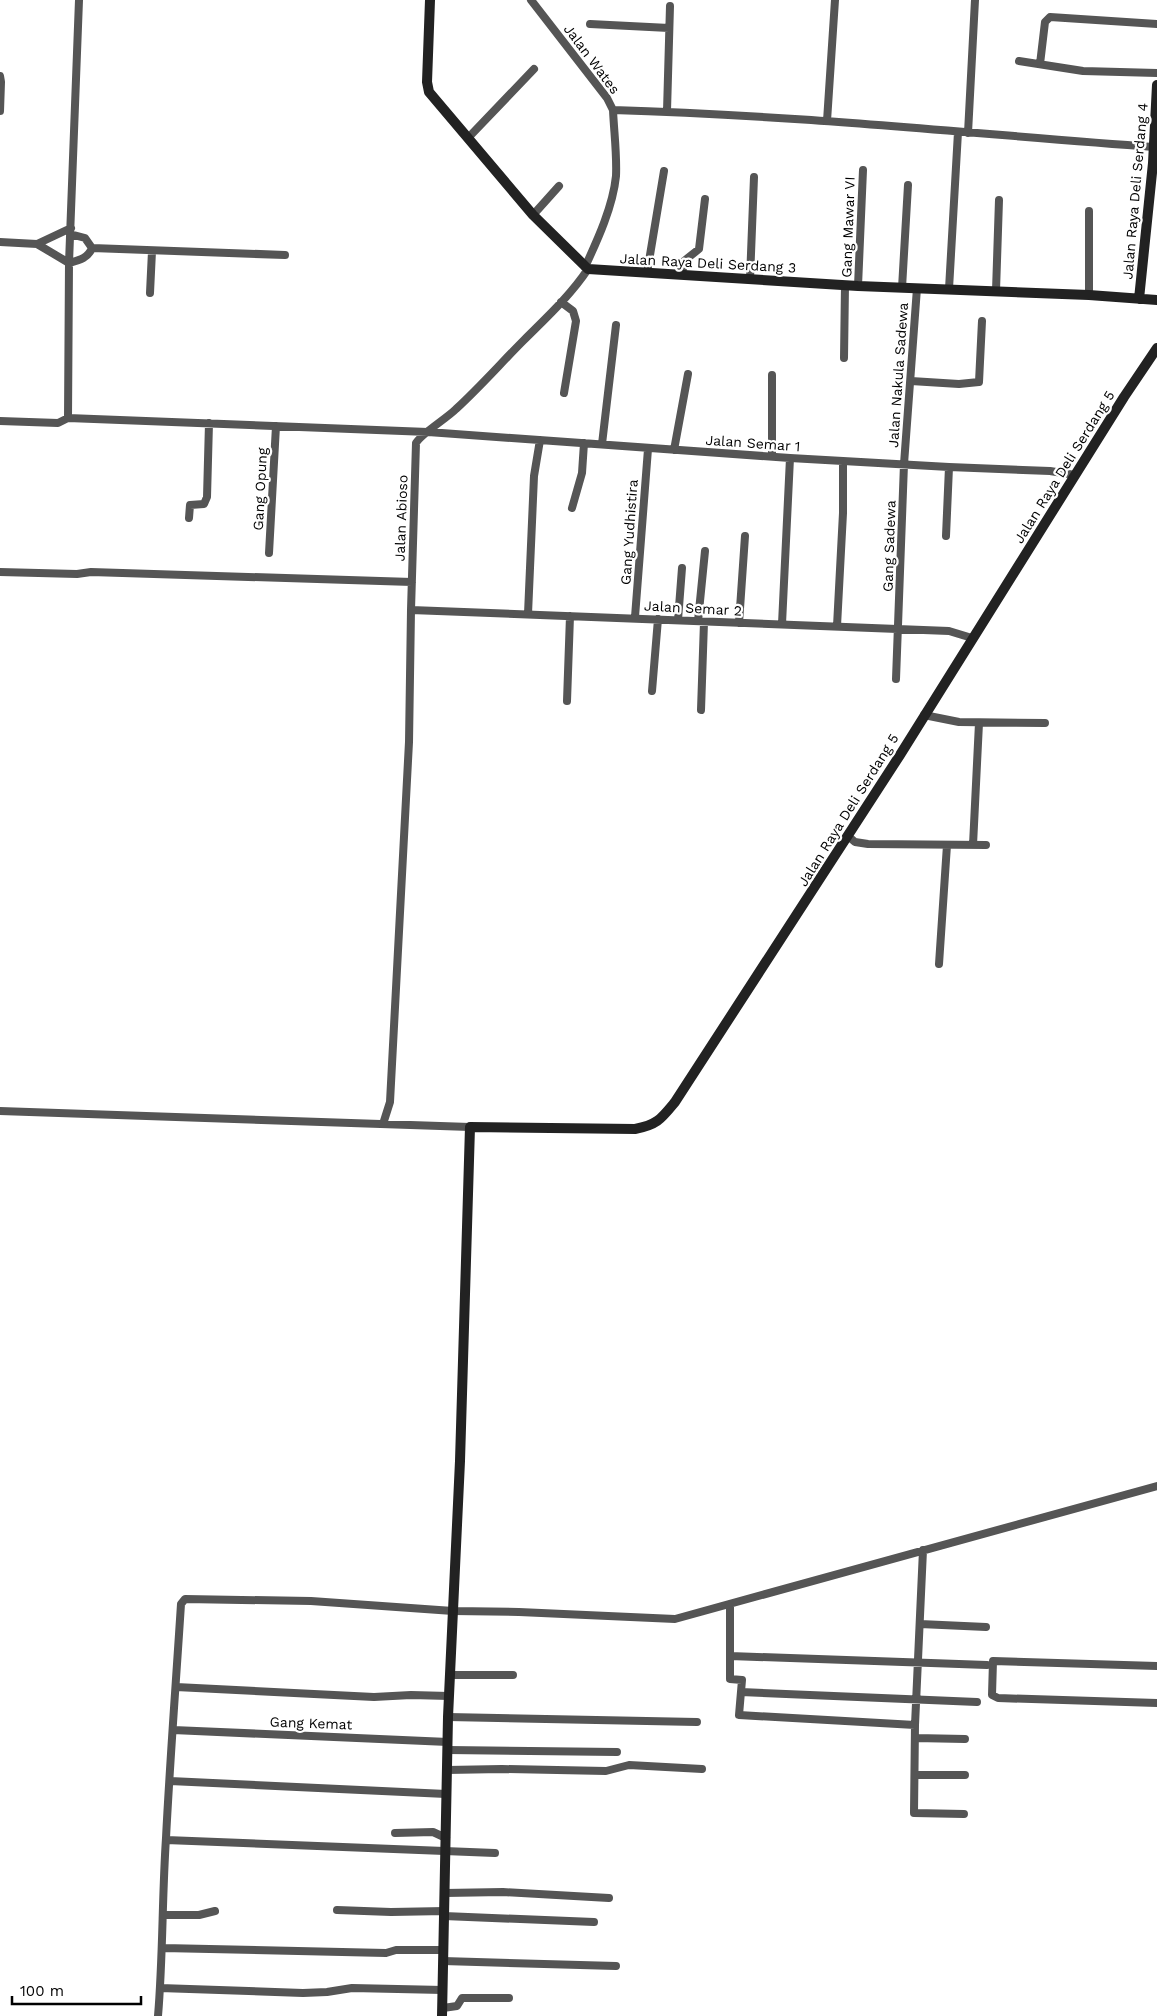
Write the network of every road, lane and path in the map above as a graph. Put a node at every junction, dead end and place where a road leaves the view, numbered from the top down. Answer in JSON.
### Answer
{"nodes":[{"id":1,"x":79,"y":0,"type":"edge"},
{"id":2,"x":430,"y":0,"type":"edge"},
{"id":3,"x":531,"y":0,"type":"edge"},
{"id":4,"x":835,"y":0,"type":"edge"},
{"id":5,"x":976,"y":0,"type":"edge"},
{"id":6,"x":670,"y":6,"type":"dead end"},
{"id":7,"x":590,"y":24,"type":"dead end"},
{"id":8,"x":1157,"y":24,"type":"edge"},
{"id":9,"x":669,"y":28,"type":"junction"},
{"id":10,"x":1019,"y":61,"type":"dead end"},
{"id":11,"x":1040,"y":64,"type":"junction"},
{"id":12,"x":534,"y":69,"type":"dead end"},
{"id":13,"x":1157,"y":73,"type":"edge"},
{"id":14,"x":0,"y":76,"type":"edge"},
{"id":15,"x":1157,"y":85,"type":"edge"},
{"id":16,"x":613,"y":110,"type":"junction"},
{"id":17,"x":0,"y":111,"type":"edge"},
{"id":18,"x":667,"y":111,"type":"junction"},
{"id":19,"x":827,"y":121,"type":"junction"},
{"id":20,"x":958,"y":132,"type":"junction"},
{"id":21,"x":968,"y":133,"type":"junction"},
{"id":22,"x":468,"y":138,"type":"junction"},
{"id":23,"x":1154,"y":147,"type":"junction"},
{"id":24,"x":1155,"y":163,"type":"edge"},
{"id":25,"x":863,"y":170,"type":"dead end"},
{"id":26,"x":664,"y":171,"type":"dead end"},
{"id":27,"x":754,"y":178,"type":"dead end"},
{"id":28,"x":908,"y":185,"type":"dead end"},
{"id":29,"x":560,"y":186,"type":"dead end"},
{"id":30,"x":705,"y":199,"type":"dead end"},
{"id":31,"x":999,"y":200,"type":"dead end"},
{"id":32,"x":1089,"y":211,"type":"dead end"},
{"id":33,"x":533,"y":215,"type":"junction"},
{"id":34,"x":71,"y":231,"type":"junction"},
{"id":35,"x":0,"y":242,"type":"edge"},
{"id":36,"x":37,"y":244,"type":"junction"},
{"id":37,"x":92,"y":248,"type":"junction"},
{"id":38,"x":152,"y":251,"type":"junction"},
{"id":39,"x":285,"y":255,"type":"dead end"},
{"id":40,"x":70,"y":263,"type":"junction"},
{"id":41,"x":586,"y":268,"type":"junction"},
{"id":42,"x":647,"y":274,"type":"junction"},
{"id":43,"x":682,"y":276,"type":"junction"},
{"id":44,"x":750,"y":279,"type":"junction"},
{"id":45,"x":845,"y":285,"type":"junction"},
{"id":46,"x":858,"y":286,"type":"junction"},
{"id":47,"x":902,"y":288,"type":"junction"},
{"id":48,"x":917,"y":288,"type":"junction"},
{"id":49,"x":948,"y":289,"type":"junction"},
{"id":50,"x":996,"y":291,"type":"junction"},
{"id":51,"x":150,"y":293,"type":"dead end"},
{"id":52,"x":1089,"y":294,"type":"junction"},
{"id":53,"x":1139,"y":300,"type":"junction"},
{"id":54,"x":1157,"y":300,"type":"edge"},
{"id":55,"x":561,"y":302,"type":"junction"},
{"id":56,"x":982,"y":320,"type":"dead end"},
{"id":57,"x":616,"y":325,"type":"dead end"},
{"id":58,"x":1157,"y":348,"type":"edge"},
{"id":59,"x":844,"y":358,"type":"dead end"},
{"id":60,"x":688,"y":374,"type":"dead end"},
{"id":61,"x":772,"y":375,"type":"dead end"},
{"id":62,"x":910,"y":381,"type":"junction"},
{"id":63,"x":564,"y":393,"type":"dead end"},
{"id":64,"x":68,"y":418,"type":"junction"},
{"id":65,"x":0,"y":421,"type":"edge"},
{"id":66,"x":209,"y":423,"type":"junction"},
{"id":67,"x":276,"y":426,"type":"junction"},
{"id":68,"x":428,"y":432,"type":"junction"},
{"id":69,"x":540,"y":440,"type":"junction"},
{"id":70,"x":584,"y":443,"type":"junction"},
{"id":71,"x":602,"y":444,"type":"junction"},
{"id":72,"x":648,"y":449,"type":"junction"},
{"id":73,"x":674,"y":450,"type":"junction"},
{"id":74,"x":772,"y":456,"type":"junction"},
{"id":75,"x":790,"y":458,"type":"junction"},
{"id":76,"x":843,"y":461,"type":"junction"},
{"id":77,"x":904,"y":464,"type":"junction"},
{"id":78,"x":949,"y":467,"type":"junction"},
{"id":79,"x":1072,"y":474,"type":"junction"},
{"id":80,"x":572,"y":508,"type":"dead end"},
{"id":81,"x":189,"y":518,"type":"dead end"},
{"id":82,"x":746,"y":536,"type":"dead end"},
{"id":83,"x":946,"y":536,"type":"dead end"},
{"id":84,"x":705,"y":551,"type":"dead end"},
{"id":85,"x":268,"y":552,"type":"dead end"},
{"id":86,"x":682,"y":568,"type":"dead end"},
{"id":87,"x":0,"y":572,"type":"edge"},
{"id":88,"x":412,"y":582,"type":"junction"},
{"id":89,"x":410,"y":610,"type":"junction"},
{"id":90,"x":528,"y":614,"type":"junction"},
{"id":91,"x":570,"y":616,"type":"junction"},
{"id":92,"x":635,"y":617,"type":"junction"},
{"id":93,"x":658,"y":619,"type":"junction"},
{"id":94,"x":678,"y":620,"type":"junction"},
{"id":95,"x":701,"y":621,"type":"junction"},
{"id":96,"x":739,"y":623,"type":"junction"},
{"id":97,"x":782,"y":624,"type":"junction"},
{"id":98,"x":837,"y":626,"type":"junction"},
{"id":99,"x":898,"y":629,"type":"junction"},
{"id":100,"x":971,"y":637,"type":"junction"},
{"id":101,"x":896,"y":679,"type":"dead end"},
{"id":102,"x":652,"y":691,"type":"dead end"},
{"id":103,"x":567,"y":701,"type":"dead end"},
{"id":104,"x":701,"y":710,"type":"dead end"},
{"id":105,"x":924,"y":715,"type":"junction"},
{"id":106,"x":979,"y":723,"type":"junction"},
{"id":107,"x":1045,"y":724,"type":"dead end"},
{"id":108,"x":848,"y":836,"type":"junction"},
{"id":109,"x":947,"y":845,"type":"junction"},
{"id":110,"x":973,"y":845,"type":"junction"},
{"id":111,"x":986,"y":845,"type":"dead end"},
{"id":112,"x":938,"y":964,"type":"dead end"},
{"id":113,"x":0,"y":1111,"type":"edge"},
{"id":114,"x":383,"y":1124,"type":"junction"},
{"id":115,"x":470,"y":1127,"type":"junction"},
{"id":116,"x":1157,"y":1486,"type":"edge"},
{"id":117,"x":923,"y":1550,"type":"junction"},
{"id":118,"x":730,"y":1604,"type":"junction"},
{"id":119,"x":452,"y":1612,"type":"junction"},
{"id":120,"x":920,"y":1624,"type":"junction"},
{"id":121,"x":986,"y":1627,"type":"dead end"},
{"id":122,"x":730,"y":1656,"type":"junction"},
{"id":123,"x":918,"y":1663,"type":"junction"},
{"id":124,"x":987,"y":1665,"type":"dead end"},
{"id":125,"x":1157,"y":1666,"type":"edge"},
{"id":126,"x":450,"y":1675,"type":"junction"},
{"id":127,"x":513,"y":1676,"type":"dead end"},
{"id":128,"x":176,"y":1687,"type":"junction"},
{"id":129,"x":741,"y":1692,"type":"junction"},
{"id":130,"x":449,"y":1696,"type":"junction"},
{"id":131,"x":916,"y":1700,"type":"junction"},
{"id":132,"x":977,"y":1702,"type":"dead end"},
{"id":133,"x":1157,"y":1704,"type":"edge"},
{"id":134,"x":448,"y":1717,"type":"junction"},
{"id":135,"x":697,"y":1722,"type":"dead end"},
{"id":136,"x":915,"y":1725,"type":"junction"},
{"id":137,"x":173,"y":1730,"type":"junction"},
{"id":138,"x":915,"y":1738,"type":"junction"},
{"id":139,"x":964,"y":1739,"type":"dead end"},
{"id":140,"x":448,"y":1746,"type":"junction"},
{"id":141,"x":617,"y":1752,"type":"dead end"},
{"id":142,"x":702,"y":1769,"type":"dead end"},
{"id":143,"x":447,"y":1770,"type":"junction"},
{"id":144,"x":915,"y":1775,"type":"junction"},
{"id":145,"x":964,"y":1775,"type":"dead end"},
{"id":146,"x":170,"y":1781,"type":"junction"},
{"id":147,"x":446,"y":1794,"type":"junction"},
{"id":148,"x":964,"y":1814,"type":"dead end"},
{"id":149,"x":395,"y":1834,"type":"dead end"},
{"id":150,"x":446,"y":1838,"type":"junction"},
{"id":151,"x":166,"y":1840,"type":"junction"},
{"id":152,"x":445,"y":1851,"type":"junction"},
{"id":153,"x":495,"y":1853,"type":"dead end"},
{"id":154,"x":445,"y":1893,"type":"junction"},
{"id":155,"x":609,"y":1898,"type":"dead end"},
{"id":156,"x":337,"y":1910,"type":"dead end"},
{"id":157,"x":215,"y":1911,"type":"dead end"},
{"id":158,"x":444,"y":1913,"type":"junction"},
{"id":159,"x":164,"y":1915,"type":"junction"},
{"id":160,"x":594,"y":1922,"type":"dead end"},
{"id":161,"x":163,"y":1948,"type":"junction"},
{"id":162,"x":443,"y":1950,"type":"junction"},
{"id":163,"x":443,"y":1961,"type":"junction"},
{"id":164,"x":616,"y":1966,"type":"dead end"},
{"id":165,"x":160,"y":1988,"type":"junction"},
{"id":166,"x":443,"y":1990,"type":"junction"},
{"id":167,"x":509,"y":1998,"type":"dead end"},
{"id":168,"x":442,"y":2012,"type":"edge"},
{"id":169,"x":158,"y":2016,"type":"edge"}],
"edges":[{"from":1,"to":34,"type":"street"},
{"from":2,"to":22,"type":"street"},
{"from":3,"to":16,"type":"street","name":"Jalan Wates"},
{"from":4,"to":19,"type":"street"},
{"from":5,"to":21,"type":"street"},
{"from":6,"to":9,"type":"street"},
{"from":7,"to":9,"type":"street"},
{"from":8,"to":11,"type":"street"},
{"from":9,"to":18,"type":"street"},
{"from":10,"to":11,"type":"street"},
{"from":11,"to":13,"type":"street"},
{"from":12,"to":22,"type":"street"},
{"from":14,"to":17,"type":"street"},
{"from":15,"to":23,"type":"street","name":"Jalan Raya Deli Serdang 4"},
{"from":16,"to":18,"type":"street"},
{"from":16,"to":41,"type":"street","name":"Jalan Abioso"},
{"from":18,"to":19,"type":"street"},
{"from":19,"to":20,"type":"street"},
{"from":20,"to":21,"type":"street"},
{"from":20,"to":49,"type":"street"},
{"from":21,"to":23,"type":"street"},
{"from":22,"to":33,"type":"street"},
{"from":23,"to":24,"type":"street","name":"Jalan Raya Deli Serdang 4"},
{"from":24,"to":53,"type":"street","name":"Jalan Raya Deli Serdang 4"},
{"from":25,"to":46,"type":"street","name":"Gang Mawar VI"},
{"from":26,"to":42,"type":"street"},
{"from":27,"to":44,"type":"street"},
{"from":28,"to":47,"type":"street"},
{"from":29,"to":33,"type":"street"},
{"from":30,"to":43,"type":"street"},
{"from":31,"to":50,"type":"street"},
{"from":32,"to":52,"type":"street"},
{"from":33,"to":41,"type":"street"},
{"from":34,"to":36,"type":"street"},
{"from":34,"to":37,"type":"street"},
{"from":34,"to":40,"type":"street"},
{"from":35,"to":36,"type":"street"},
{"from":36,"to":40,"type":"street"},
{"from":37,"to":38,"type":"street"},
{"from":37,"to":40,"type":"street"},
{"from":38,"to":39,"type":"street"},
{"from":38,"to":51,"type":"street"},
{"from":40,"to":64,"type":"street"},
{"from":41,"to":42,"type":"street","name":"Jalan Raya Deli Serdang 3"},
{"from":41,"to":55,"type":"street","name":"Jalan Abioso"},
{"from":42,"to":43,"type":"street","name":"Jalan Raya Deli Serdang 3"},
{"from":43,"to":44,"type":"street","name":"Jalan Raya Deli Serdang 3"},
{"from":44,"to":45,"type":"street","name":"Jalan Raya Deli Serdang 3"},
{"from":45,"to":46,"type":"street","name":"Jalan Raya Deli Serdang 3"},
{"from":45,"to":59,"type":"street"},
{"from":46,"to":47,"type":"street","name":"Jalan Raya Deli Serdang 3"},
{"from":47,"to":48,"type":"street","name":"Jalan Raya Deli Serdang 3"},
{"from":48,"to":49,"type":"street","name":"Jalan Raya Deli Serdang 3"},
{"from":48,"to":62,"type":"street","name":"Jalan Nakula Sadewa"},
{"from":49,"to":50,"type":"street","name":"Jalan Raya Deli Serdang 3"},
{"from":50,"to":52,"type":"street","name":"Jalan Raya Deli Serdang 3"},
{"from":52,"to":53,"type":"street","name":"Jalan Raya Deli Serdang 3"},
{"from":53,"to":54,"type":"street","name":"Jalan Raya Deli Serdang 3"},
{"from":55,"to":63,"type":"street"},
{"from":55,"to":68,"type":"street","name":"Jalan Abioso"},
{"from":56,"to":62,"type":"street"},
{"from":57,"to":71,"type":"street"},
{"from":58,"to":79,"type":"street","name":"Jalan Raya Deli Serdang 5"},
{"from":60,"to":73,"type":"street"},
{"from":61,"to":74,"type":"street"},
{"from":62,"to":77,"type":"street","name":"Jalan Nakula Sadewa"},
{"from":64,"to":65,"type":"street","name":"Jalan Semar 1"},
{"from":64,"to":66,"type":"street","name":"Jalan Semar 1"},
{"from":66,"to":67,"type":"street","name":"Jalan Semar 1"},
{"from":66,"to":81,"type":"street"},
{"from":67,"to":68,"type":"street","name":"Jalan Semar 1"},
{"from":67,"to":85,"type":"street","name":"Gang Opung"},
{"from":68,"to":69,"type":"street","name":"Jalan Semar 1"},
{"from":68,"to":88,"type":"street","name":"Jalan Abioso"},
{"from":69,"to":70,"type":"street","name":"Jalan Semar 1"},
{"from":69,"to":90,"type":"street"},
{"from":70,"to":71,"type":"street","name":"Jalan Semar 1"},
{"from":70,"to":80,"type":"street"},
{"from":71,"to":72,"type":"street","name":"Jalan Semar 1"},
{"from":72,"to":73,"type":"street","name":"Jalan Semar 1"},
{"from":72,"to":92,"type":"street","name":"Gang Yudhistira"},
{"from":73,"to":74,"type":"street","name":"Jalan Semar 1"},
{"from":74,"to":75,"type":"street","name":"Jalan Semar 1"},
{"from":75,"to":76,"type":"street","name":"Jalan Semar 1"},
{"from":75,"to":97,"type":"street"},
{"from":76,"to":77,"type":"street","name":"Jalan Semar 1"},
{"from":76,"to":98,"type":"street"},
{"from":77,"to":78,"type":"street","name":"Jalan Semar 1"},
{"from":77,"to":99,"type":"street","name":"Gang Sadewa"},
{"from":78,"to":79,"type":"street","name":"Jalan Semar 1"},
{"from":78,"to":83,"type":"street"},
{"from":79,"to":100,"type":"street","name":"Jalan Raya Deli Serdang 5"},
{"from":82,"to":96,"type":"street"},
{"from":84,"to":95,"type":"street"},
{"from":86,"to":94,"type":"street"},
{"from":87,"to":88,"type":"street"},
{"from":88,"to":89,"type":"street","name":"Jalan Abioso"},
{"from":89,"to":90,"type":"street","name":"Jalan Semar 2"},
{"from":89,"to":114,"type":"street","name":"Jalan Abioso"},
{"from":90,"to":91,"type":"street","name":"Jalan Semar 2"},
{"from":91,"to":92,"type":"street","name":"Jalan Semar 2"},
{"from":91,"to":103,"type":"street"},
{"from":92,"to":93,"type":"street","name":"Jalan Semar 2"},
{"from":93,"to":94,"type":"street","name":"Jalan Semar 2"},
{"from":93,"to":102,"type":"street"},
{"from":94,"to":95,"type":"street","name":"Jalan Semar 2"},
{"from":95,"to":96,"type":"street","name":"Jalan Semar 2"},
{"from":95,"to":104,"type":"street"},
{"from":96,"to":97,"type":"street","name":"Jalan Semar 2"},
{"from":97,"to":98,"type":"street","name":"Jalan Semar 2"},
{"from":98,"to":99,"type":"street","name":"Jalan Semar 2"},
{"from":99,"to":100,"type":"street","name":"Jalan Semar 2"},
{"from":99,"to":101,"type":"street","name":"Gang Sadewa"},
{"from":100,"to":105,"type":"street","name":"Jalan Raya Deli Serdang 5"},
{"from":105,"to":106,"type":"street"},
{"from":105,"to":108,"type":"street","name":"Jalan Raya Deli Serdang 5"},
{"from":106,"to":107,"type":"street"},
{"from":106,"to":110,"type":"street"},
{"from":108,"to":109,"type":"street"},
{"from":108,"to":115,"type":"street","name":"Jalan Raya Deli Serdang 5"},
{"from":109,"to":110,"type":"street"},
{"from":109,"to":112,"type":"street"},
{"from":110,"to":111,"type":"street"},
{"from":113,"to":114,"type":"street"},
{"from":114,"to":115,"type":"street"},
{"from":115,"to":119,"type":"street"},
{"from":116,"to":117,"type":"street"},
{"from":117,"to":118,"type":"street"},
{"from":117,"to":120,"type":"street"},
{"from":118,"to":119,"type":"street"},
{"from":118,"to":122,"type":"street"},
{"from":119,"to":126,"type":"street"},
{"from":119,"to":128,"type":"street"},
{"from":120,"to":121,"type":"street"},
{"from":120,"to":123,"type":"street"},
{"from":122,"to":123,"type":"street"},
{"from":122,"to":129,"type":"street"},
{"from":123,"to":124,"type":"street"},
{"from":123,"to":131,"type":"street"},
{"from":125,"to":133,"type":"street"},
{"from":126,"to":127,"type":"street"},
{"from":126,"to":130,"type":"street"},
{"from":128,"to":130,"type":"street"},
{"from":128,"to":137,"type":"street"},
{"from":129,"to":131,"type":"street"},
{"from":129,"to":136,"type":"street"},
{"from":130,"to":134,"type":"street"},
{"from":131,"to":132,"type":"street"},
{"from":131,"to":136,"type":"street"},
{"from":134,"to":135,"type":"street"},
{"from":134,"to":140,"type":"street"},
{"from":136,"to":138,"type":"street"},
{"from":137,"to":140,"type":"street","name":"Gang Kemat"},
{"from":137,"to":146,"type":"street"},
{"from":138,"to":139,"type":"street"},
{"from":138,"to":144,"type":"street"},
{"from":140,"to":141,"type":"street","name":"Gang Kemat"},
{"from":140,"to":143,"type":"street"},
{"from":142,"to":143,"type":"street"},
{"from":143,"to":147,"type":"street"},
{"from":144,"to":145,"type":"street"},
{"from":144,"to":148,"type":"street"},
{"from":146,"to":147,"type":"street"},
{"from":146,"to":151,"type":"street"},
{"from":147,"to":150,"type":"street"},
{"from":149,"to":150,"type":"street"},
{"from":150,"to":152,"type":"street"},
{"from":151,"to":152,"type":"street"},
{"from":151,"to":159,"type":"street"},
{"from":152,"to":153,"type":"street"},
{"from":152,"to":154,"type":"street"},
{"from":154,"to":155,"type":"street"},
{"from":154,"to":158,"type":"street"},
{"from":156,"to":158,"type":"street"},
{"from":157,"to":159,"type":"street"},
{"from":158,"to":160,"type":"street"},
{"from":158,"to":162,"type":"street"},
{"from":159,"to":161,"type":"street"},
{"from":161,"to":162,"type":"street"},
{"from":161,"to":165,"type":"street"},
{"from":162,"to":163,"type":"street"},
{"from":163,"to":164,"type":"street"},
{"from":163,"to":166,"type":"street"},
{"from":165,"to":166,"type":"street"},
{"from":165,"to":169,"type":"street"},
{"from":166,"to":168,"type":"street"},
{"from":167,"to":168,"type":"street"}]}
